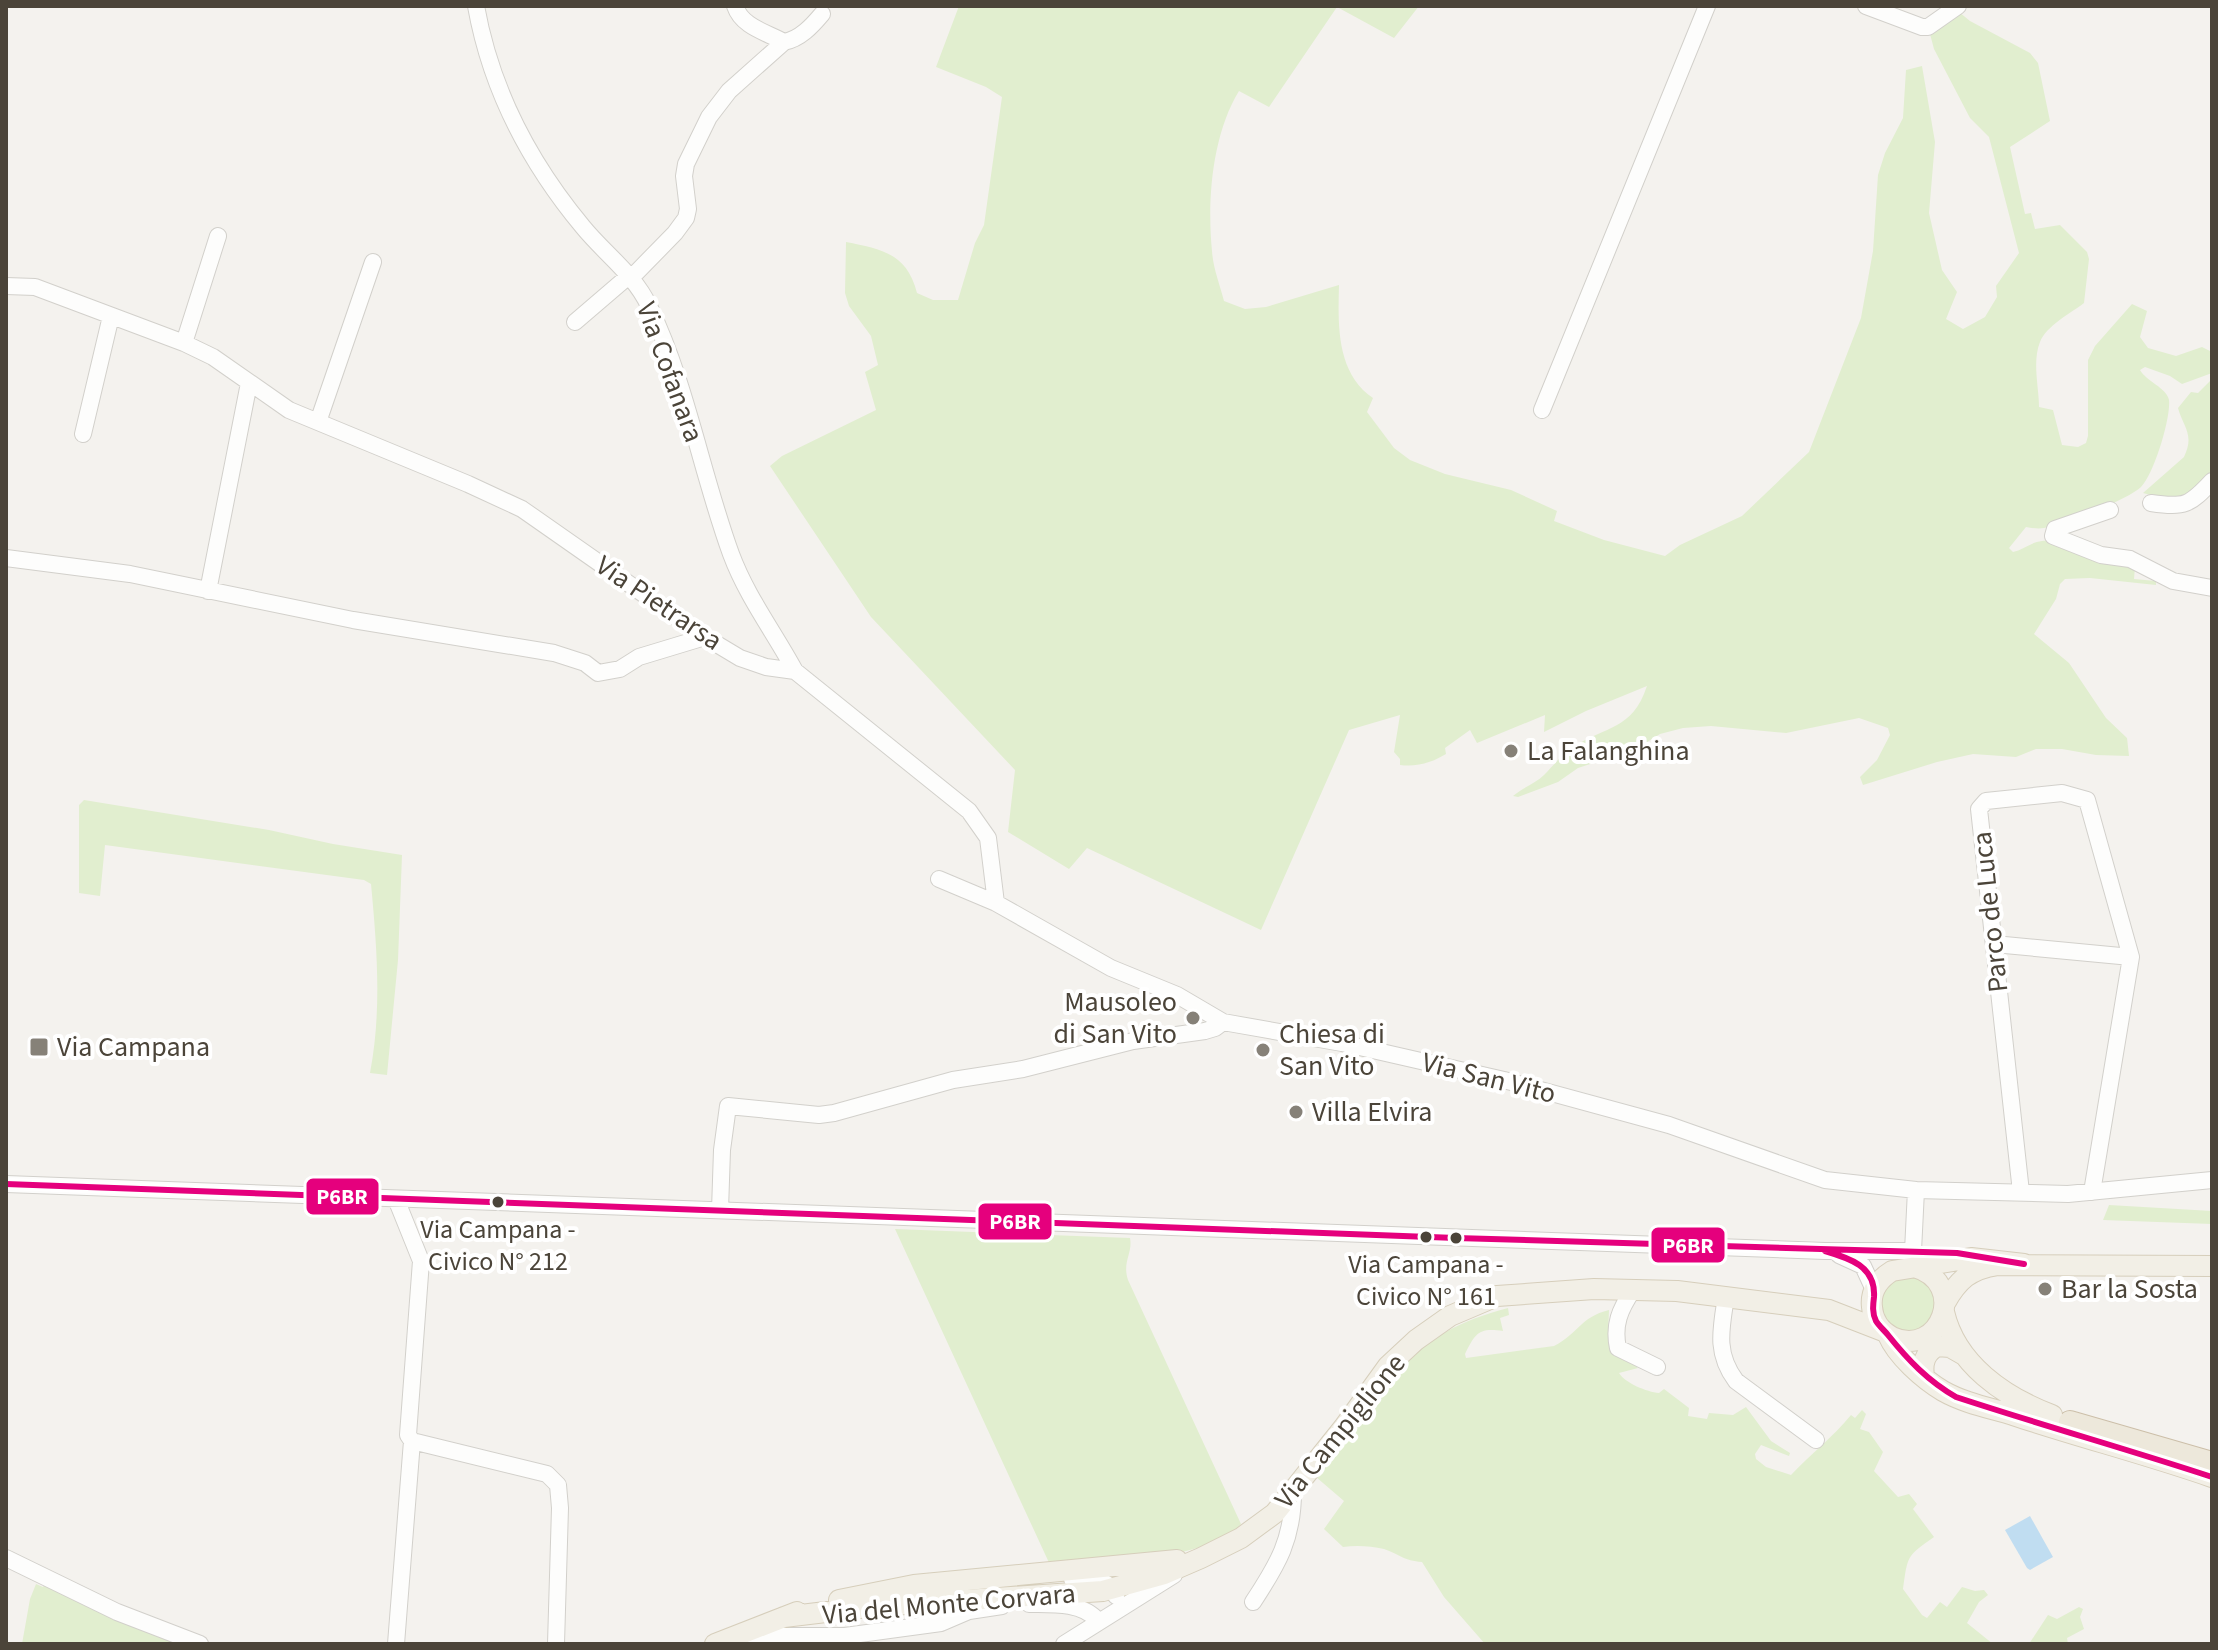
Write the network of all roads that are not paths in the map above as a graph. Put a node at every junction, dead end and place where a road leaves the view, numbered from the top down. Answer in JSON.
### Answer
{"nodes":[{"id":1,"x":476,"y":6,"type":"edge"},
{"id":2,"x":735,"y":6,"type":"edge"},
{"id":3,"x":1707,"y":6,"type":"edge"},
{"id":4,"x":1859,"y":6,"type":"edge"},
{"id":5,"x":1866,"y":6,"type":"edge"},
{"id":6,"x":1958,"y":6,"type":"edge"},
{"id":7,"x":822,"y":14,"type":"dead end"},
{"id":8,"x":784,"y":42,"type":"junction"},
{"id":9,"x":218,"y":236,"type":"dead end"},
{"id":10,"x":373,"y":262,"type":"dead end"},
{"id":11,"x":632,"y":277,"type":"junction"},
{"id":12,"x":6,"y":286,"type":"edge"},
{"id":13,"x":111,"y":316,"type":"junction"},
{"id":14,"x":575,"y":322,"type":"dead end"},
{"id":15,"x":184,"y":343,"type":"junction"},
{"id":16,"x":249,"y":383,"type":"junction"},
{"id":17,"x":1542,"y":410,"type":"dead end"},
{"id":18,"x":318,"y":422,"type":"junction"},
{"id":19,"x":83,"y":434,"type":"dead end"},
{"id":20,"x":2212,"y":481,"type":"edge"},
{"id":21,"x":2151,"y":503,"type":"dead end"},
{"id":22,"x":2110,"y":510,"type":"dead end"},
{"id":23,"x":6,"y":558,"type":"edge"},
{"id":24,"x":2212,"y":588,"type":"edge"},
{"id":25,"x":208,"y":591,"type":"junction"},
{"id":26,"x":705,"y":637,"type":"junction"},
{"id":27,"x":795,"y":671,"type":"junction"},
{"id":28,"x":939,"y":879,"type":"dead end"},
{"id":29,"x":996,"y":903,"type":"junction"},
{"id":30,"x":1994,"y":944,"type":"junction"},
{"id":31,"x":2131,"y":957,"type":"junction"},
{"id":32,"x":1223,"y":1022,"type":"junction"},
{"id":33,"x":2212,"y":1180,"type":"edge"},
{"id":34,"x":6,"y":1184,"type":"edge"},
{"id":35,"x":1916,"y":1190,"type":"junction"},
{"id":36,"x":2021,"y":1192,"type":"junction"},
{"id":37,"x":2092,"y":1192,"type":"junction"},
{"id":38,"x":396,"y":1199,"type":"junction"},
{"id":39,"x":720,"y":1210,"type":"junction"},
{"id":40,"x":1825,"y":1251,"type":"junction"},
{"id":41,"x":1912,"y":1262,"type":"junction"},
{"id":42,"x":2024,"y":1264,"type":"junction"},
{"id":43,"x":2212,"y":1266,"type":"edge"},
{"id":44,"x":1633,"y":1290,"type":"junction"},
{"id":45,"x":1873,"y":1292,"type":"junction"},
{"id":46,"x":1726,"y":1297,"type":"junction"},
{"id":47,"x":1945,"y":1307,"type":"junction"},
{"id":48,"x":1829,"y":1310,"type":"junction"},
{"id":49,"x":1886,"y":1333,"type":"junction"},
{"id":50,"x":1964,"y":1355,"type":"junction"},
{"id":51,"x":1657,"y":1367,"type":"dead end"},
{"id":52,"x":1980,"y":1373,"type":"junction"},
{"id":53,"x":1924,"y":1376,"type":"junction"},
{"id":54,"x":1967,"y":1400,"type":"junction"},
{"id":55,"x":2070,"y":1422,"type":"junction"},
{"id":56,"x":1816,"y":1440,"type":"dead end"},
{"id":57,"x":412,"y":1441,"type":"junction"},
{"id":58,"x":2113,"y":1445,"type":"junction"},
{"id":59,"x":2212,"y":1463,"type":"edge"},
{"id":60,"x":2212,"y":1477,"type":"edge"},
{"id":61,"x":1293,"y":1492,"type":"junction"},
{"id":62,"x":6,"y":1558,"type":"edge"},
{"id":63,"x":1201,"y":1558,"type":"junction"},
{"id":64,"x":1028,"y":1574,"type":"junction"},
{"id":65,"x":1114,"y":1589,"type":"junction"},
{"id":66,"x":1253,"y":1602,"type":"dead end"},
{"id":67,"x":1116,"y":1610,"type":"junction"},
{"id":68,"x":784,"y":1617,"type":"junction"},
{"id":69,"x":1098,"y":1621,"type":"junction"},
{"id":70,"x":200,"y":1644,"type":"edge"},
{"id":71,"x":396,"y":1644,"type":"edge"},
{"id":72,"x":556,"y":1644,"type":"edge"},
{"id":73,"x":715,"y":1644,"type":"edge"},
{"id":74,"x":749,"y":1644,"type":"edge"},
{"id":75,"x":1064,"y":1644,"type":"edge"}],
"edges":[{"from":1,"to":11,"type":"street","name":"Via Cofanara"},
{"from":2,"to":8,"type":"street"},
{"from":3,"to":17,"type":"street"},
{"from":4,"to":5,"type":"street"},
{"from":5,"to":6,"type":"street"},
{"from":7,"to":8,"type":"street"},
{"from":8,"to":11,"type":"street"},
{"from":9,"to":15,"type":"street"},
{"from":10,"to":18,"type":"street"},
{"from":11,"to":14,"type":"street"},
{"from":11,"to":27,"type":"street","name":"Via Cofanara"},
{"from":12,"to":13,"type":"street","name":"Via Pietrarsa"},
{"from":13,"to":15,"type":"street","name":"Via Pietrarsa"},
{"from":13,"to":19,"type":"street"},
{"from":15,"to":16,"type":"street","name":"Via Pietrarsa"},
{"from":16,"to":18,"type":"street","name":"Via Pietrarsa"},
{"from":16,"to":25,"type":"street"},
{"from":18,"to":26,"type":"street","name":"Via Pietrarsa"},
{"from":20,"to":21,"type":"street"},
{"from":22,"to":24,"type":"street"},
{"from":23,"to":25,"type":"street"},
{"from":25,"to":26,"type":"street"},
{"from":26,"to":27,"type":"street","name":"Via Pietrarsa"},
{"from":27,"to":29,"type":"street","name":"Via Pietrarsa"},
{"from":28,"to":29,"type":"street"},
{"from":29,"to":32,"type":"street"},
{"from":30,"to":31,"type":"street"},
{"from":30,"to":31,"type":"street","name":"Parco de Luca"},
{"from":30,"to":36,"type":"street","name":"Parco de Luca"},
{"from":31,"to":37,"type":"street","name":"Parco de Luca"},
{"from":32,"to":35,"type":"street","name":"Via San Vito"},
{"from":32,"to":39,"type":"street","name":"Via San Vito"},
{"from":33,"to":37,"type":"street"},
{"from":34,"to":38,"type":"street"},
{"from":35,"to":36,"type":"street","name":"Via San Vito"},
{"from":35,"to":41,"type":"street"},
{"from":36,"to":37,"type":"street","name":"Via San Vito"},
{"from":38,"to":39,"type":"street"},
{"from":38,"to":57,"type":"street"},
{"from":39,"to":40,"type":"street"},
{"from":40,"to":41,"type":"street"},
{"from":40,"to":45,"type":"street"},
{"from":41,"to":42,"type":"main road"},
{"from":41,"to":45,"type":"main road"},
{"from":41,"to":47,"type":"main road"},
{"from":42,"to":43,"type":"main road"},
{"from":42,"to":47,"type":"main road"},
{"from":44,"to":46,"type":"main road","name":"Via Campiglione"},
{"from":44,"to":51,"type":"street"},
{"from":44,"to":61,"type":"main road","name":"Via Campiglione"},
{"from":45,"to":48,"type":"main road","name":"Via Campiglione"},
{"from":45,"to":49,"type":"main road"},
{"from":46,"to":48,"type":"main road","name":"Via Campiglione"},
{"from":46,"to":56,"type":"street"},
{"from":47,"to":49,"type":"main road"},
{"from":47,"to":50,"type":"main road"},
{"from":48,"to":49,"type":"main road","name":"Via Campiglione"},
{"from":49,"to":53,"type":"main road"},
{"from":50,"to":52,"type":"main road"},
{"from":50,"to":53,"type":"main road"},
{"from":52,"to":54,"type":"main road"},
{"from":52,"to":55,"type":"main road"},
{"from":53,"to":54,"type":"main road"},
{"from":54,"to":58,"type":"main road"},
{"from":55,"to":58,"type":"main road"},
{"from":55,"to":59,"type":"highway"},
{"from":57,"to":71,"type":"street"},
{"from":57,"to":72,"type":"street"},
{"from":58,"to":60,"type":"main road"},
{"from":61,"to":63,"type":"main road","name":"Via Campiglione"},
{"from":61,"to":66,"type":"street"},
{"from":62,"to":70,"type":"street"},
{"from":63,"to":64,"type":"main road","name":"Via del Monte Corvara"},
{"from":63,"to":65,"type":"main road","name":"Via del Monte Corvara"},
{"from":63,"to":67,"type":"street","name":"Via Campiglione"},
{"from":64,"to":65,"type":"street","name":"Via del Monte Corvara"},
{"from":64,"to":68,"type":"main road","name":"Via del Monte Corvara"},
{"from":65,"to":67,"type":"street","name":"Via del Monte Corvara"},
{"from":65,"to":68,"type":"main road","name":"Via del Monte Corvara"},
{"from":67,"to":69,"type":"street","name":"Via Campiglione"},
{"from":68,"to":73,"type":"main road","name":"Via del Monte Corvara"},
{"from":69,"to":74,"type":"street"},
{"from":69,"to":75,"type":"street","name":"Via Campiglione"}]}
